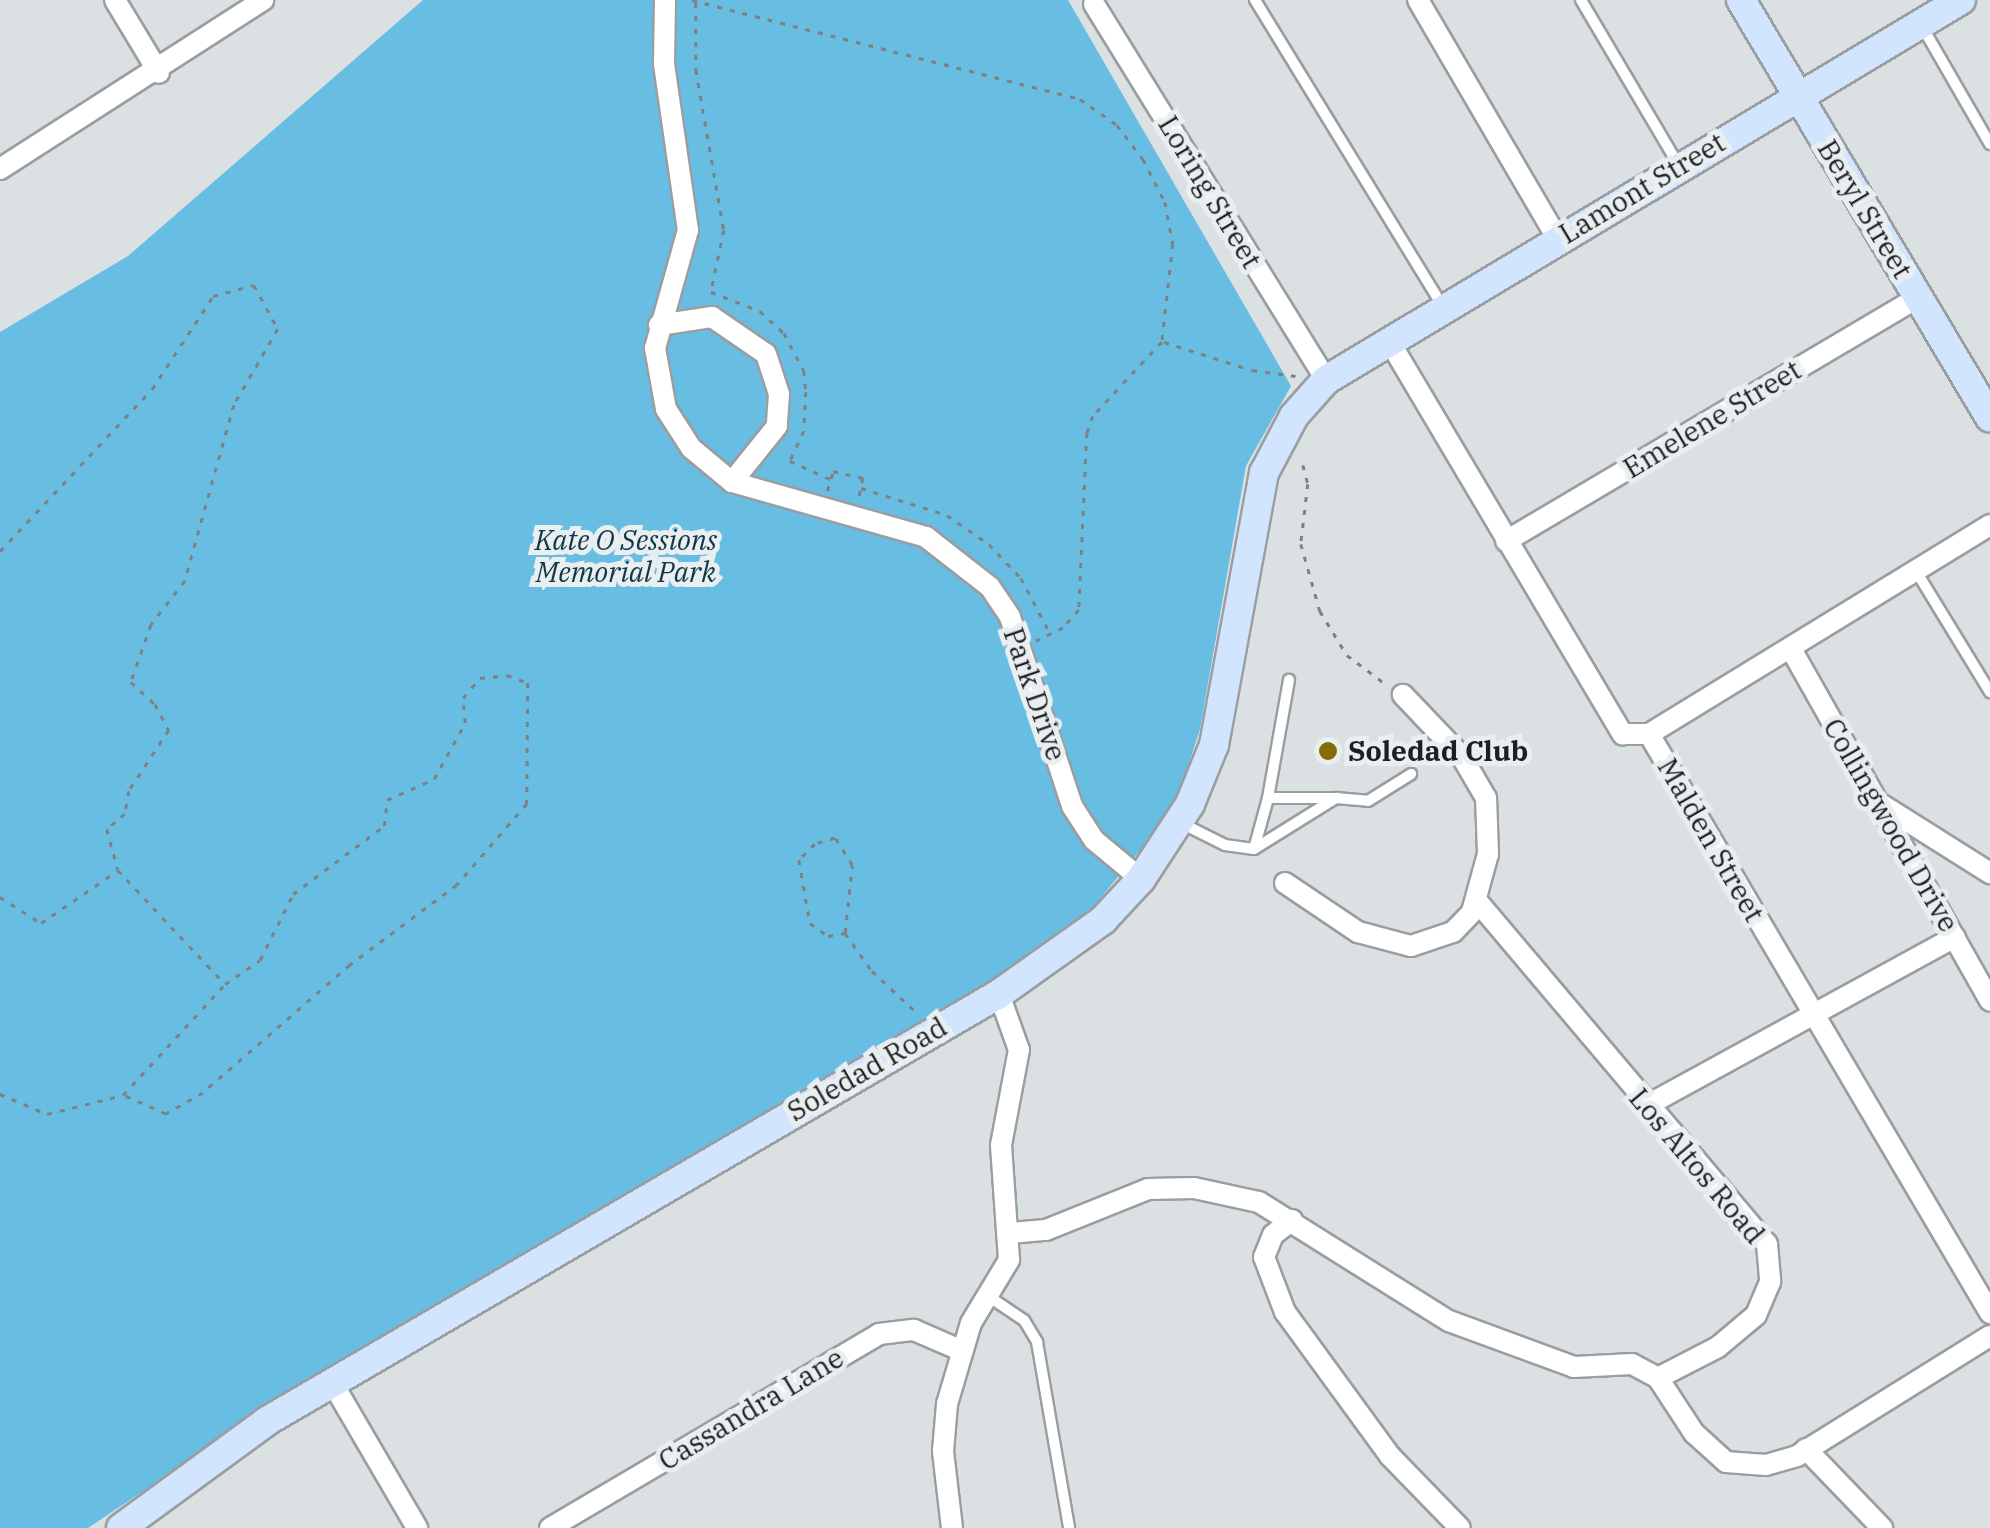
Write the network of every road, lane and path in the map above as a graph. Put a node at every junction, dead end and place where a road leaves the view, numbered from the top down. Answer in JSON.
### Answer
{"nodes":[{"id":1,"x":115,"y":0,"type":"edge"},
{"id":2,"x":263,"y":0,"type":"edge"},
{"id":3,"x":665,"y":0,"type":"edge"},
{"id":4,"x":694,"y":0,"type":"edge"},
{"id":5,"x":1255,"y":0,"type":"edge"},
{"id":6,"x":1418,"y":0,"type":"edge"},
{"id":7,"x":1581,"y":0,"type":"edge"},
{"id":8,"x":1742,"y":0,"type":"edge"},
{"id":9,"x":1961,"y":0,"type":"edge"},
{"id":10,"x":1094,"y":4,"type":"dead end"},
{"id":11,"x":1921,"y":24,"type":"junction"},
{"id":12,"x":159,"y":72,"type":"junction"},
{"id":13,"x":1797,"y":96,"type":"junction"},
{"id":14,"x":1990,"y":144,"type":"edge"},
{"id":15,"x":1680,"y":166,"type":"junction"},
{"id":16,"x":0,"y":169,"type":"edge"},
{"id":17,"x":1558,"y":238,"type":"junction"},
{"id":18,"x":1919,"y":297,"type":"junction"},
{"id":19,"x":1443,"y":306,"type":"junction"},
{"id":20,"x":659,"y":326,"type":"junction"},
{"id":21,"x":1388,"y":339,"type":"junction"},
{"id":22,"x":1162,"y":342,"type":"junction"},
{"id":23,"x":1326,"y":380,"type":"junction"},
{"id":24,"x":1990,"y":417,"type":"edge"},
{"id":25,"x":1303,"y":465,"type":"dead end"},
{"id":26,"x":830,"y":479,"type":"junction"},
{"id":27,"x":732,"y":482,"type":"junction"},
{"id":28,"x":861,"y":488,"type":"junction"},
{"id":29,"x":824,"y":507,"type":"junction"},
{"id":30,"x":854,"y":515,"type":"junction"},
{"id":31,"x":1990,"y":525,"type":"edge"},
{"id":32,"x":1506,"y":542,"type":"junction"},
{"id":33,"x":0,"y":552,"type":"edge"},
{"id":34,"x":1916,"y":571,"type":"junction"},
{"id":35,"x":1051,"y":636,"type":"junction"},
{"id":36,"x":1020,"y":646,"type":"junction"},
{"id":37,"x":1791,"y":649,"type":"junction"},
{"id":38,"x":1289,"y":680,"type":"dead end"},
{"id":39,"x":1990,"y":692,"type":"edge"},
{"id":40,"x":1403,"y":695,"type":"joint"},
{"id":41,"x":1649,"y":734,"type":"junction"},
{"id":42,"x":1410,"y":774,"type":"dead end"},
{"id":43,"x":1268,"y":798,"type":"junction"},
{"id":44,"x":1336,"y":798,"type":"junction"},
{"id":45,"x":1880,"y":804,"type":"junction"},
{"id":46,"x":1178,"y":822,"type":"junction"},
{"id":47,"x":1254,"y":849,"type":"junction"},
{"id":48,"x":118,"y":870,"type":"junction"},
{"id":49,"x":1990,"y":872,"type":"edge"},
{"id":50,"x":1141,"y":880,"type":"junction"},
{"id":51,"x":1285,"y":883,"type":"dead end"},
{"id":52,"x":0,"y":897,"type":"edge"},
{"id":53,"x":1478,"y":901,"type":"junction"},
{"id":54,"x":845,"y":933,"type":"junction"},
{"id":55,"x":1954,"y":937,"type":"junction"},
{"id":56,"x":225,"y":984,"type":"junction"},
{"id":57,"x":999,"y":994,"type":"junction"},
{"id":58,"x":1990,"y":1001,"type":"edge"},
{"id":59,"x":1815,"y":1017,"type":"junction"},
{"id":60,"x":929,"y":1031,"type":"junction"},
{"id":61,"x":0,"y":1094,"type":"edge"},
{"id":62,"x":124,"y":1095,"type":"junction"},
{"id":63,"x":1646,"y":1106,"type":"junction"},
{"id":64,"x":1292,"y":1220,"type":"junction"},
{"id":65,"x":1010,"y":1232,"type":"junction"},
{"id":66,"x":991,"y":1298,"type":"junction"},
{"id":67,"x":1990,"y":1313,"type":"edge"},
{"id":68,"x":1990,"y":1336,"type":"edge"},
{"id":69,"x":960,"y":1350,"type":"junction"},
{"id":70,"x":1658,"y":1378,"type":"junction"},
{"id":71,"x":333,"y":1384,"type":"junction"},
{"id":72,"x":1806,"y":1449,"type":"junction"},
{"id":73,"x":121,"y":1528,"type":"edge"},
{"id":74,"x":417,"y":1528,"type":"edge"},
{"id":75,"x":550,"y":1528,"type":"edge"},
{"id":76,"x":952,"y":1528,"type":"edge"},
{"id":77,"x":1068,"y":1528,"type":"edge"},
{"id":78,"x":1460,"y":1528,"type":"edge"},
{"id":79,"x":1882,"y":1528,"type":"edge"}],
"edges":[{"from":1,"to":12,"type":"street"},
{"from":2,"to":12,"type":"street"},
{"from":3,"to":20,"type":"street","name":"Park Drive"},
{"from":4,"to":22,"type":"path"},
{"from":4,"to":26,"type":"path"},
{"from":5,"to":19,"type":"lane"},
{"from":6,"to":17,"type":"street"},
{"from":7,"to":15,"type":"lane"},
{"from":8,"to":13,"type":"street","name":"Beryl Street"},
{"from":9,"to":11,"type":"street","name":"Lamont Street"},
{"from":10,"to":23,"type":"street","name":"Loring Street"},
{"from":11,"to":13,"type":"street","name":"Lamont Street"},
{"from":11,"to":14,"type":"lane"},
{"from":12,"to":16,"type":"street"},
{"from":13,"to":15,"type":"street","name":"Lamont Street"},
{"from":13,"to":18,"type":"street","name":"Beryl Street"},
{"from":15,"to":17,"type":"street","name":"Lamont Street"},
{"from":17,"to":19,"type":"street","name":"Lamont Street"},
{"from":18,"to":24,"type":"street","name":"Beryl Street"},
{"from":18,"to":32,"type":"street","name":"Emelene Street"},
{"from":19,"to":21,"type":"street","name":"Lamont Street"},
{"from":20,"to":27,"type":"street","name":"Park Drive"},
{"from":20,"to":27,"type":"street"},
{"from":21,"to":23,"type":"street","name":"Lamont Street"},
{"from":21,"to":32,"type":"street","name":"Malden Street"},
{"from":22,"to":23,"type":"path"},
{"from":22,"to":35,"type":"path"},
{"from":23,"to":46,"type":"street","name":"Soledad Road"},
{"from":25,"to":40,"type":"path"},
{"from":26,"to":28,"type":"path"},
{"from":26,"to":29,"type":"path"},
{"from":27,"to":29,"type":"street","name":"Park Drive"},
{"from":28,"to":30,"type":"path"},
{"from":28,"to":35,"type":"path"},
{"from":29,"to":30,"type":"street","name":"Park Drive"},
{"from":30,"to":36,"type":"street","name":"Park Drive"},
{"from":31,"to":34,"type":"street"},
{"from":32,"to":41,"type":"street","name":"Malden Street"},
{"from":33,"to":48,"type":"path"},
{"from":34,"to":37,"type":"street"},
{"from":34,"to":39,"type":"lane"},
{"from":35,"to":36,"type":"path"},
{"from":36,"to":50,"type":"street","name":"Park Drive"},
{"from":37,"to":41,"type":"street"},
{"from":37,"to":45,"type":"street","name":"Collingwood Drive"},
{"from":38,"to":43,"type":"lane"},
{"from":40,"to":53,"type":"street"},
{"from":41,"to":59,"type":"street","name":"Malden Street"},
{"from":42,"to":44,"type":"lane"},
{"from":43,"to":44,"type":"lane"},
{"from":43,"to":47,"type":"lane"},
{"from":44,"to":47,"type":"lane"},
{"from":45,"to":49,"type":"street"},
{"from":45,"to":55,"type":"street","name":"Collingwood Drive"},
{"from":46,"to":47,"type":"lane"},
{"from":46,"to":50,"type":"street","name":"Soledad Road"},
{"from":48,"to":52,"type":"path"},
{"from":48,"to":56,"type":"path"},
{"from":50,"to":57,"type":"street","name":"Soledad Road"},
{"from":51,"to":53,"type":"street"},
{"from":53,"to":63,"type":"street","name":"Los Altos Road"},
{"from":54,"to":54,"type":"path"},
{"from":54,"to":60,"type":"path"},
{"from":55,"to":58,"type":"street","name":"Collingwood Drive"},
{"from":55,"to":59,"type":"street"},
{"from":56,"to":62,"type":"path"},
{"from":56,"to":62,"type":"path"},
{"from":57,"to":60,"type":"street","name":"Soledad Road"},
{"from":57,"to":65,"type":"street"},
{"from":59,"to":63,"type":"street"},
{"from":59,"to":67,"type":"street","name":"Malden Street"},
{"from":60,"to":71,"type":"street","name":"Soledad Road"},
{"from":61,"to":62,"type":"path"},
{"from":63,"to":70,"type":"street","name":"Los Altos Road"},
{"from":64,"to":65,"type":"street"},
{"from":64,"to":70,"type":"street"},
{"from":64,"to":78,"type":"street"},
{"from":65,"to":66,"type":"street"},
{"from":66,"to":69,"type":"street"},
{"from":66,"to":77,"type":"lane"},
{"from":68,"to":72,"type":"street"},
{"from":69,"to":75,"type":"street","name":"Cassandra Lane"},
{"from":69,"to":76,"type":"street"},
{"from":70,"to":72,"type":"street"},
{"from":71,"to":73,"type":"street","name":"Soledad Road"},
{"from":71,"to":74,"type":"street"},
{"from":72,"to":79,"type":"street"}]}
